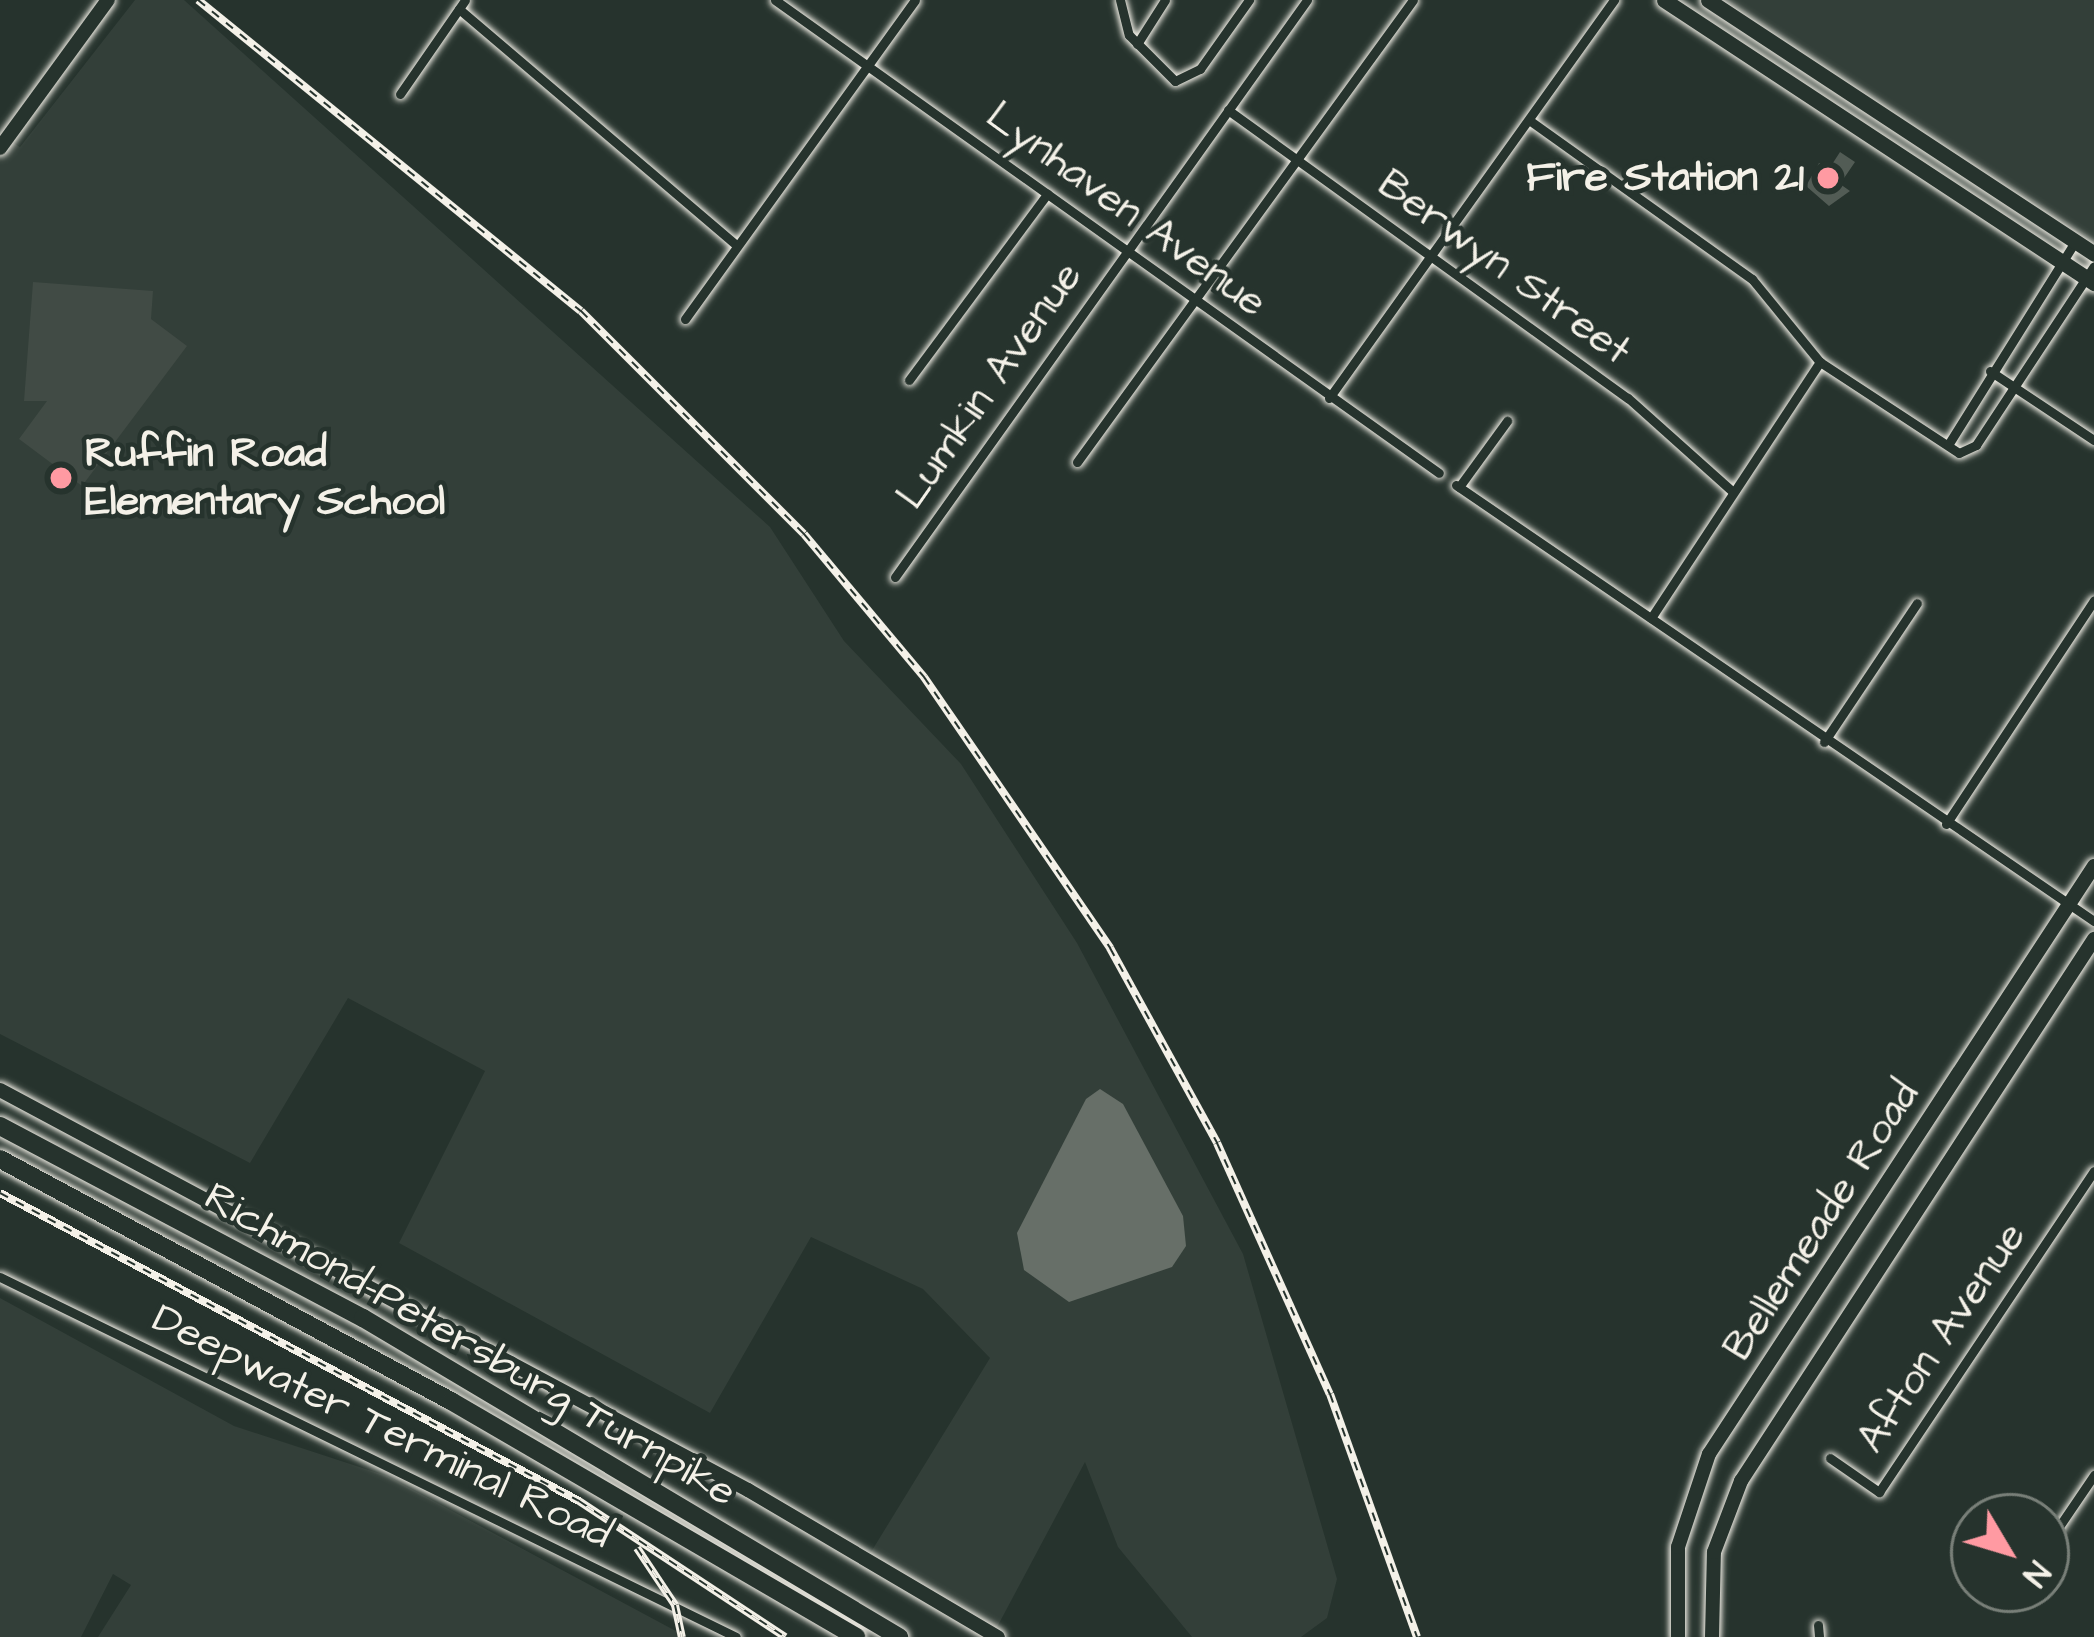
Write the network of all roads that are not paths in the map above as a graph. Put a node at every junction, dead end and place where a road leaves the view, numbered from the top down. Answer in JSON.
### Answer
{"nodes":[{"id":1,"x":108,"y":0,"type":"edge"},
{"id":2,"x":776,"y":0,"type":"edge"},
{"id":3,"x":915,"y":0,"type":"edge"},
{"id":4,"x":1120,"y":0,"type":"edge"},
{"id":5,"x":1165,"y":0,"type":"edge"},
{"id":6,"x":1249,"y":0,"type":"edge"},
{"id":7,"x":1307,"y":0,"type":"edge"},
{"id":8,"x":1413,"y":0,"type":"edge"},
{"id":9,"x":1614,"y":0,"type":"edge"},
{"id":10,"x":1664,"y":0,"type":"edge"},
{"id":11,"x":1708,"y":0,"type":"edge"},
{"id":12,"x":462,"y":5,"type":"edge"},
{"id":13,"x":1137,"y":44,"type":"junction"},
{"id":14,"x":867,"y":65,"type":"junction"},
{"id":15,"x":400,"y":94,"type":"dead end"},
{"id":16,"x":1228,"y":110,"type":"junction"},
{"id":17,"x":1529,"y":120,"type":"junction"},
{"id":18,"x":0,"y":148,"type":"edge"},
{"id":19,"x":1298,"y":159,"type":"junction"},
{"id":20,"x":1047,"y":194,"type":"junction"},
{"id":21,"x":2075,"y":242,"type":"junction"},
{"id":22,"x":737,"y":246,"type":"junction"},
{"id":23,"x":1127,"y":251,"type":"junction"},
{"id":24,"x":2094,"y":254,"type":"edge"},
{"id":25,"x":1433,"y":256,"type":"junction"},
{"id":26,"x":2062,"y":262,"type":"junction"},
{"id":27,"x":2091,"y":276,"type":"edge"},
{"id":28,"x":1195,"y":298,"type":"junction"},
{"id":29,"x":685,"y":319,"type":"dead end"},
{"id":30,"x":1820,"y":362,"type":"junction"},
{"id":31,"x":1990,"y":371,"type":"junction"},
{"id":32,"x":909,"y":380,"type":"dead end"},
{"id":33,"x":2014,"y":387,"type":"junction"},
{"id":34,"x":1329,"y":398,"type":"junction"},
{"id":35,"x":1507,"y":421,"type":"dead end"},
{"id":36,"x":2094,"y":440,"type":"edge"},
{"id":37,"x":1948,"y":445,"type":"junction"},
{"id":38,"x":1078,"y":462,"type":"dead end"},
{"id":39,"x":1439,"y":473,"type":"dead end"},
{"id":40,"x":1732,"y":491,"type":"junction"},
{"id":41,"x":895,"y":577,"type":"dead end"},
{"id":42,"x":2094,"y":601,"type":"edge"},
{"id":43,"x":1917,"y":603,"type":"dead end"},
{"id":44,"x":1651,"y":618,"type":"junction"},
{"id":45,"x":1825,"y":742,"type":"junction"},
{"id":46,"x":1946,"y":824,"type":"junction"},
{"id":47,"x":2094,"y":866,"type":"edge"},
{"id":48,"x":2069,"y":904,"type":"junction"},
{"id":49,"x":2094,"y":921,"type":"edge"},
{"id":50,"x":2094,"y":940,"type":"edge"},
{"id":51,"x":0,"y":1090,"type":"edge"},
{"id":52,"x":0,"y":1100,"type":"edge"},
{"id":53,"x":0,"y":1126,"type":"edge"},
{"id":54,"x":0,"y":1159,"type":"edge"},
{"id":55,"x":2094,"y":1171,"type":"edge"},
{"id":56,"x":0,"y":1276,"type":"edge"},
{"id":57,"x":1830,"y":1458,"type":"dead end"},
{"id":58,"x":2094,"y":1475,"type":"edge"},
{"id":59,"x":2070,"y":1511,"type":"edge"},
{"id":60,"x":1818,"y":1624,"type":"dead end"},
{"id":61,"x":736,"y":1637,"type":"edge"},
{"id":62,"x":856,"y":1637,"type":"edge"},
{"id":63,"x":899,"y":1637,"type":"edge"},
{"id":64,"x":984,"y":1637,"type":"edge"},
{"id":65,"x":998,"y":1637,"type":"edge"},
{"id":66,"x":1678,"y":1637,"type":"edge"},
{"id":67,"x":1712,"y":1637,"type":"edge"},
{"id":68,"x":1819,"y":1637,"type":"edge"}],
"edges":[{"from":1,"to":18,"type":"main road"},
{"from":2,"to":14,"type":"street","name":"Lynhaven Avenue"},
{"from":3,"to":14,"type":"street"},
{"from":4,"to":13,"type":"street"},
{"from":5,"to":13,"type":"street"},
{"from":6,"to":13,"type":"street"},
{"from":7,"to":16,"type":"street","name":"Lumkin Avenue"},
{"from":8,"to":19,"type":"street"},
{"from":9,"to":17,"type":"street"},
{"from":10,"to":26,"type":"main road"},
{"from":11,"to":21,"type":"main road"},
{"from":12,"to":15,"type":"street"},
{"from":12,"to":22,"type":"street"},
{"from":14,"to":20,"type":"street","name":"Lynhaven Avenue"},
{"from":14,"to":22,"type":"street"},
{"from":16,"to":19,"type":"street","name":"Berwyn Street"},
{"from":16,"to":23,"type":"street","name":"Lumkin Avenue"},
{"from":17,"to":25,"type":"street"},
{"from":17,"to":30,"type":"street"},
{"from":19,"to":25,"type":"street","name":"Berwyn Street"},
{"from":19,"to":28,"type":"street"},
{"from":20,"to":23,"type":"street","name":"Lynhaven Avenue"},
{"from":20,"to":32,"type":"street"},
{"from":21,"to":24,"type":"main road"},
{"from":21,"to":26,"type":"street"},
{"from":22,"to":29,"type":"street"},
{"from":23,"to":28,"type":"street","name":"Lynhaven Avenue"},
{"from":23,"to":41,"type":"street","name":"Lumkin Avenue"},
{"from":25,"to":34,"type":"street"},
{"from":25,"to":40,"type":"street","name":"Berwyn Street"},
{"from":26,"to":27,"type":"main road"},
{"from":26,"to":31,"type":"street"},
{"from":27,"to":33,"type":"street"},
{"from":28,"to":34,"type":"street","name":"Lynhaven Avenue"},
{"from":28,"to":38,"type":"street"},
{"from":30,"to":37,"type":"street"},
{"from":30,"to":40,"type":"street"},
{"from":31,"to":33,"type":"street"},
{"from":31,"to":37,"type":"street"},
{"from":33,"to":36,"type":"street"},
{"from":33,"to":37,"type":"street"},
{"from":34,"to":39,"type":"street","name":"Lynhaven Avenue"},
{"from":35,"to":44,"type":"street"},
{"from":40,"to":44,"type":"street"},
{"from":42,"to":46,"type":"street"},
{"from":43,"to":45,"type":"street"},
{"from":44,"to":45,"type":"street"},
{"from":45,"to":46,"type":"street"},
{"from":46,"to":48,"type":"street"},
{"from":47,"to":48,"type":"main road","name":"Bellemeade Road"},
{"from":48,"to":49,"type":"street"},
{"from":48,"to":66,"type":"main road","name":"Bellemeade Road"},
{"from":50,"to":67,"type":"main road","name":"Bellemeade Road"},
{"from":51,"to":65,"type":"main road"},
{"from":52,"to":64,"type":"main road"},
{"from":53,"to":63,"type":"highway","name":"Richmond-Petersburg Turnpike"},
{"from":54,"to":62,"type":"highway","name":"Richmond-Petersburg Turnpike"},
{"from":55,"to":57,"type":"street","name":"Afton Avenue"},
{"from":56,"to":61,"type":"street","name":"Deepwater Terminal Road"},
{"from":58,"to":59,"type":"street"},
{"from":60,"to":68,"type":"street"}]}
